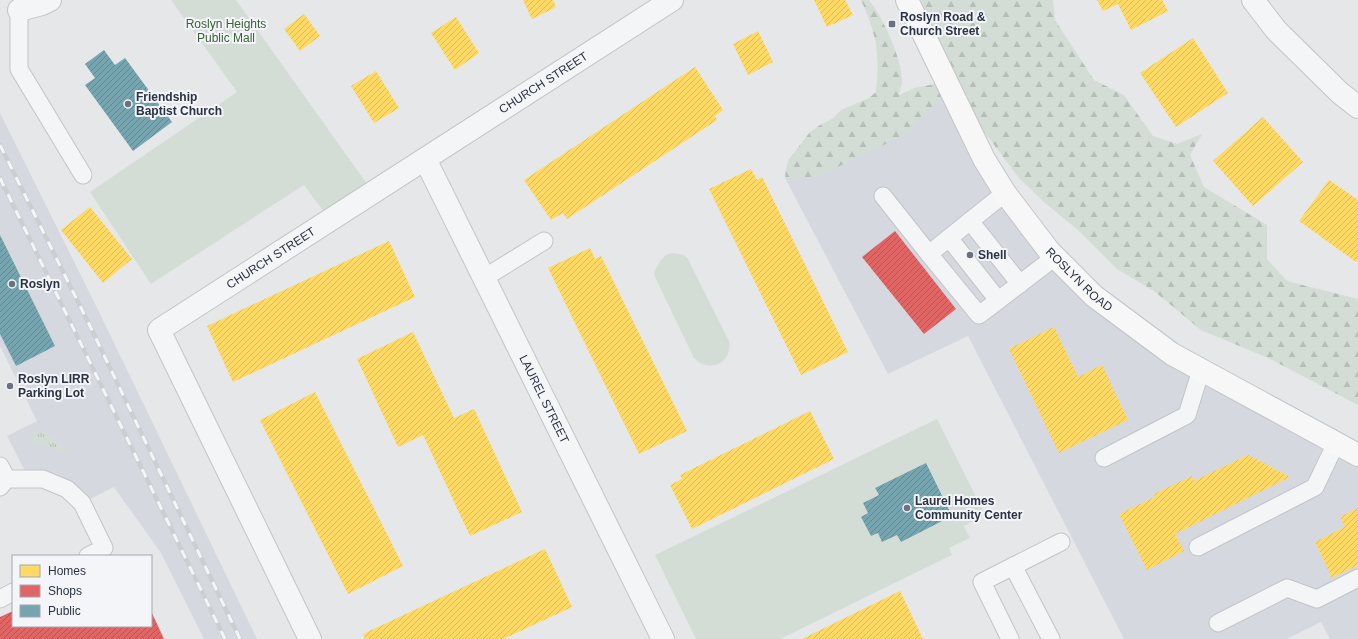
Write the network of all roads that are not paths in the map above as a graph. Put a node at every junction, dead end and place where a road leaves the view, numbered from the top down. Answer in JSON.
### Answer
{"nodes":[{"id":1,"x":50,"y":0,"type":"edge"},
{"id":2,"x":672,"y":0,"type":"edge"},
{"id":3,"x":907,"y":0,"type":"edge"},
{"id":4,"x":1252,"y":0,"type":"edge"},
{"id":5,"x":19,"y":10,"type":"joint"},
{"id":6,"x":1358,"y":107,"type":"edge"},
{"id":7,"x":425,"y":158,"type":"junction"},
{"id":8,"x":83,"y":175,"type":"dead end"},
{"id":9,"x":1005,"y":193,"type":"junction"},
{"id":10,"x":883,"y":196,"type":"dead end"},
{"id":11,"x":970,"y":221,"type":"junction"},
{"id":12,"x":949,"y":238,"type":"junction"},
{"id":13,"x":544,"y":241,"type":"dead end"},
{"id":14,"x":929,"y":254,"type":"junction"},
{"id":15,"x":1056,"y":258,"type":"junction"},
{"id":16,"x":484,"y":278,"type":"junction"},
{"id":17,"x":1020,"y":284,"type":"junction"},
{"id":18,"x":998,"y":300,"type":"junction"},
{"id":19,"x":1201,"y":370,"type":"junction"},
{"id":20,"x":1336,"y":443,"type":"junction"},
{"id":21,"x":1358,"y":455,"type":"edge"},
{"id":22,"x":1104,"y":458,"type":"dead end"},
{"id":23,"x":2,"y":477,"type":"edge"},
{"id":24,"x":1061,"y":542,"type":"dead end"},
{"id":25,"x":1198,"y":546,"type":"dead end"},
{"id":26,"x":90,"y":555,"type":"edge"},
{"id":27,"x":1014,"y":566,"type":"junction"},
{"id":28,"x":1358,"y":578,"type":"edge"},
{"id":29,"x":12,"y":593,"type":"edge"},
{"id":30,"x":0,"y":599,"type":"edge"},
{"id":31,"x":1218,"y":622,"type":"dead end"},
{"id":32,"x":310,"y":639,"type":"edge"},
{"id":33,"x":663,"y":639,"type":"edge"},
{"id":34,"x":1010,"y":639,"type":"edge"},
{"id":35,"x":1051,"y":639,"type":"edge"}],
"edges":[{"from":1,"to":5,"type":"street"},
{"from":2,"to":7,"type":"street","name":"CHURCH STREET"},
{"from":3,"to":9,"type":"main road","name":"ROSLYN ROAD"},
{"from":4,"to":6,"type":"street"},
{"from":5,"to":8,"type":"lane"},
{"from":7,"to":16,"type":"street","name":"LAUREL STREET"},
{"from":7,"to":32,"type":"street","name":"CHURCH STREET"},
{"from":9,"to":11,"type":"lane"},
{"from":9,"to":15,"type":"main road","name":"ROSLYN ROAD"},
{"from":10,"to":14,"type":"lane"},
{"from":11,"to":12,"type":"lane"},
{"from":11,"to":17,"type":"lane"},
{"from":12,"to":14,"type":"lane"},
{"from":12,"to":18,"type":"lane"},
{"from":13,"to":16,"type":"lane"},
{"from":14,"to":18,"type":"lane"},
{"from":15,"to":17,"type":"lane"},
{"from":15,"to":19,"type":"main road","name":"ROSLYN ROAD"},
{"from":16,"to":33,"type":"street","name":"LAUREL STREET"},
{"from":17,"to":18,"type":"lane"},
{"from":19,"to":20,"type":"main road","name":"ROSLYN ROAD"},
{"from":19,"to":22,"type":"lane"},
{"from":20,"to":21,"type":"main road","name":"ROSLYN ROAD"},
{"from":20,"to":25,"type":"lane"},
{"from":23,"to":26,"type":"lane"},
{"from":24,"to":27,"type":"lane"},
{"from":27,"to":34,"type":"lane"},
{"from":27,"to":35,"type":"lane"},
{"from":28,"to":31,"type":"lane"},
{"from":29,"to":30,"type":"lane"}]}
